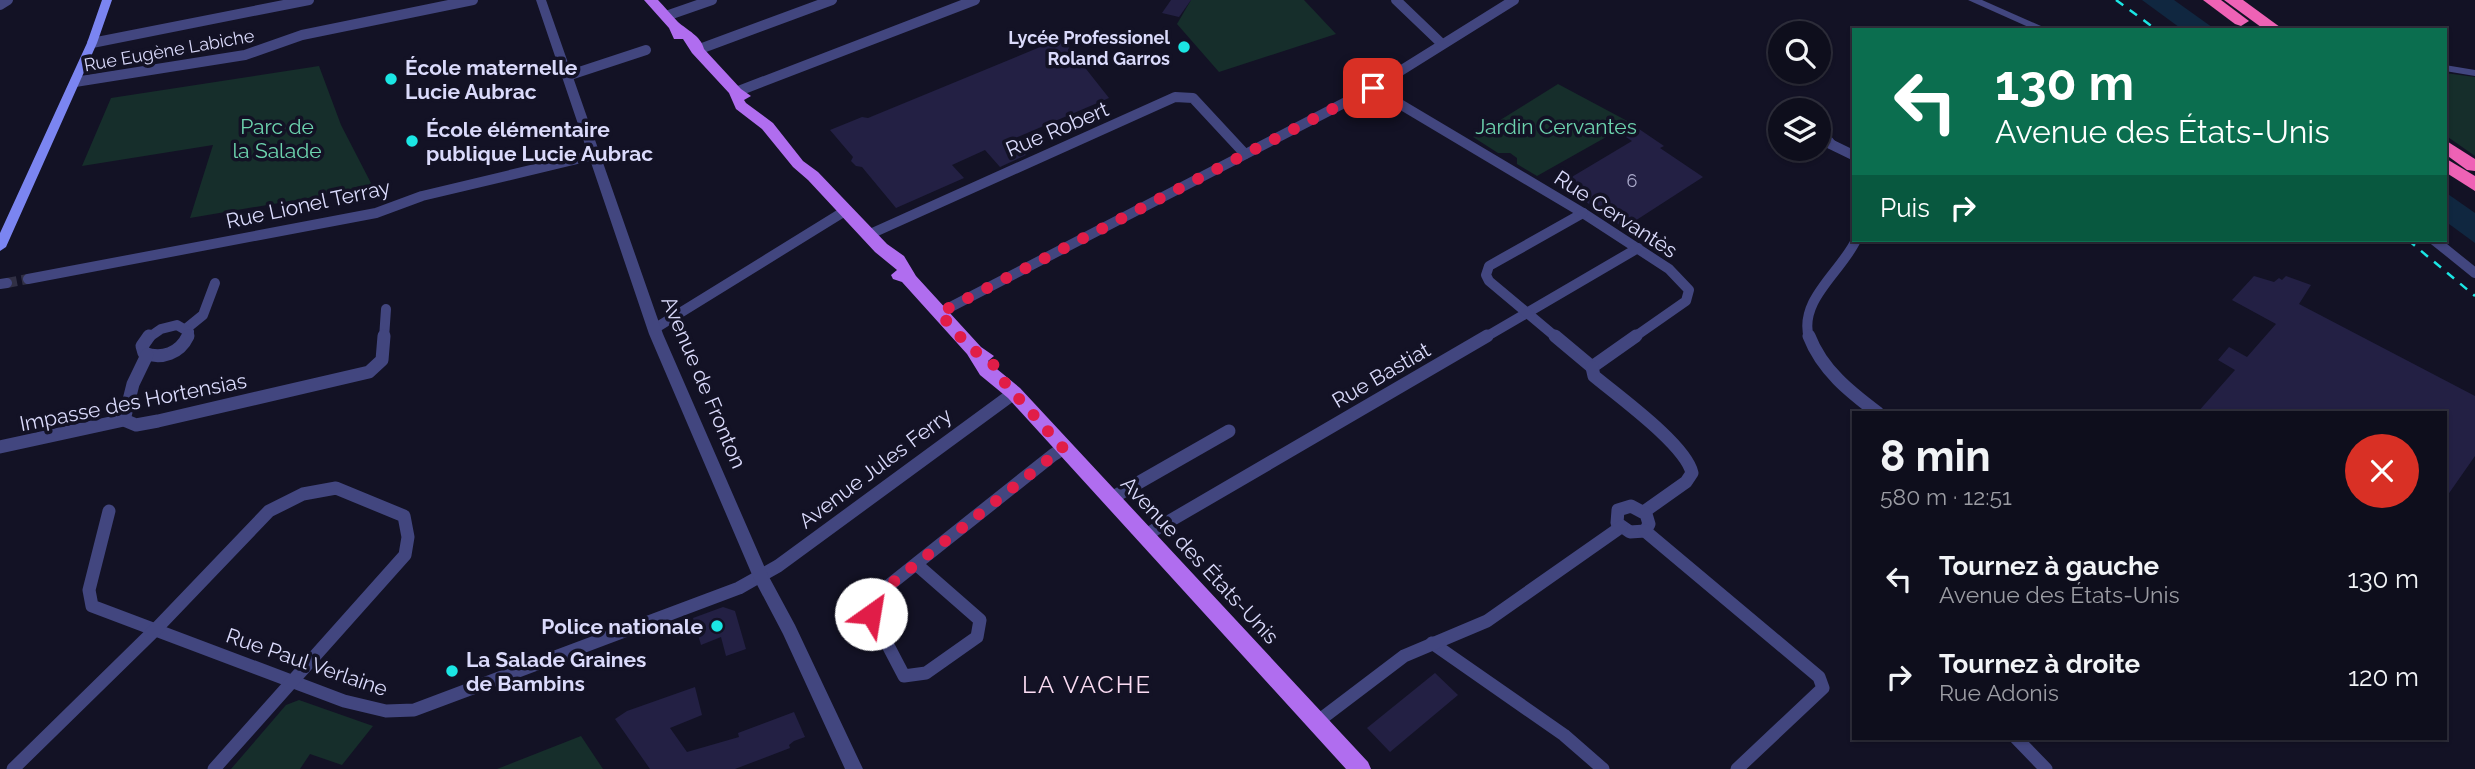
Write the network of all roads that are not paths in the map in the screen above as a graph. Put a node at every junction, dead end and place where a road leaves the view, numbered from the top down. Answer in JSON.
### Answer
{"nodes":[{"id":1,"x":8,"y":0,"type":"edge"},
{"id":2,"x":107,"y":0,"type":"edge"},
{"id":3,"x":309,"y":0,"type":"edge"},
{"id":4,"x":473,"y":0,"type":"edge"},
{"id":5,"x":541,"y":0,"type":"edge"},
{"id":6,"x":651,"y":0,"type":"edge"},
{"id":7,"x":712,"y":0,"type":"edge"},
{"id":8,"x":832,"y":0,"type":"edge"},
{"id":9,"x":975,"y":0,"type":"edge"},
{"id":10,"x":1396,"y":0,"type":"edge"},
{"id":11,"x":1514,"y":0,"type":"edge"},
{"id":12,"x":1973,"y":0,"type":"edge"},
{"id":13,"x":2211,"y":0,"type":"edge"},
{"id":14,"x":2232,"y":0,"type":"edge"},
{"id":15,"x":0,"y":5,"type":"edge"},
{"id":16,"x":670,"y":22,"type":"junction"},
{"id":17,"x":2040,"y":28,"type":"edge"},
{"id":18,"x":2250,"y":28,"type":"edge"},
{"id":19,"x":2273,"y":28,"type":"edge"},
{"id":20,"x":92,"y":43,"type":"junction"},
{"id":21,"x":1442,"y":44,"type":"junction"},
{"id":22,"x":646,"y":50,"type":"dead end"},
{"id":23,"x":697,"y":50,"type":"junction"},
{"id":24,"x":2447,"y":68,"type":"edge"},
{"id":25,"x":2475,"y":73,"type":"edge"},
{"id":26,"x":567,"y":76,"type":"junction"},
{"id":27,"x":75,"y":82,"type":"junction"},
{"id":28,"x":1373,"y":88,"type":"junction"},
{"id":29,"x":736,"y":92,"type":"junction"},
{"id":30,"x":1831,"y":145,"type":"edge"},
{"id":31,"x":2447,"y":147,"type":"edge"},
{"id":32,"x":1245,"y":154,"type":"junction"},
{"id":33,"x":594,"y":155,"type":"junction"},
{"id":34,"x":1852,"y":155,"type":"edge"},
{"id":35,"x":2447,"y":165,"type":"edge"},
{"id":36,"x":2475,"y":167,"type":"edge"},
{"id":37,"x":2475,"y":185,"type":"edge"},
{"id":38,"x":845,"y":211,"type":"junction"},
{"id":39,"x":1583,"y":213,"type":"junction"},
{"id":40,"x":868,"y":235,"type":"junction"},
{"id":41,"x":1855,"y":242,"type":"edge"},
{"id":42,"x":2436,"y":242,"type":"edge"},
{"id":43,"x":2447,"y":242,"type":"edge"},
{"id":44,"x":0,"y":247,"type":"edge"},
{"id":45,"x":1638,"y":248,"type":"junction"},
{"id":46,"x":2475,"y":264,"type":"edge"},
{"id":47,"x":2475,"y":273,"type":"edge"},
{"id":48,"x":27,"y":279,"type":"tunnel mouth"},
{"id":49,"x":215,"y":283,"type":"dead end"},
{"id":50,"x":386,"y":309,"type":"dead end"},
{"id":51,"x":939,"y":313,"type":"junction"},
{"id":52,"x":1527,"y":313,"type":"junction"},
{"id":53,"x":187,"y":328,"type":"junction"},
{"id":54,"x":654,"y":329,"type":"junction"},
{"id":55,"x":147,"y":355,"type":"junction"},
{"id":56,"x":1592,"y":367,"type":"junction"},
{"id":57,"x":1010,"y":388,"type":"junction"},
{"id":58,"x":1875,"y":411,"type":"edge"},
{"id":59,"x":124,"y":420,"type":"junction"},
{"id":60,"x":1229,"y":431,"type":"dead end"},
{"id":61,"x":0,"y":447,"type":"edge"},
{"id":62,"x":1063,"y":448,"type":"junction"},
{"id":63,"x":1110,"y":499,"type":"junction"},
{"id":64,"x":110,"y":511,"type":"dead end"},
{"id":65,"x":1645,"y":511,"type":"junction"},
{"id":66,"x":1621,"y":527,"type":"junction"},
{"id":67,"x":1645,"y":531,"type":"junction"},
{"id":68,"x":1144,"y":536,"type":"junction"},
{"id":69,"x":916,"y":564,"type":"junction"},
{"id":70,"x":761,"y":577,"type":"junction"},
{"id":71,"x":156,"y":629,"type":"junction"},
{"id":72,"x":1432,"y":643,"type":"junction"},
{"id":73,"x":292,"y":682,"type":"junction"},
{"id":74,"x":1317,"y":722,"type":"junction"},
{"id":75,"x":2018,"y":740,"type":"edge"},
{"id":76,"x":13,"y":769,"type":"edge"},
{"id":77,"x":214,"y":769,"type":"edge"},
{"id":78,"x":854,"y":769,"type":"edge"},
{"id":79,"x":1360,"y":769,"type":"edge"},
{"id":80,"x":1603,"y":769,"type":"edge"},
{"id":81,"x":1737,"y":769,"type":"edge"},
{"id":82,"x":2046,"y":769,"type":"edge"}],
"edges":[{"from":1,"to":15,"type":"street"},
{"from":2,"to":20,"type":"main road"},
{"from":3,"to":20,"type":"street"},
{"from":4,"to":27,"type":"street","name":"Rue Eugène Labiche"},
{"from":5,"to":26,"type":"street","name":"Avenue de Fronton"},
{"from":6,"to":16,"type":"main road","name":"Avenue des États-Unis"},
{"from":7,"to":16,"type":"street"},
{"from":8,"to":23,"type":"street"},
{"from":9,"to":29,"type":"street"},
{"from":10,"to":21,"type":"street"},
{"from":11,"to":21,"type":"street"},
{"from":12,"to":17,"type":"street"},
{"from":13,"to":18,"type":"highway"},
{"from":14,"to":19,"type":"highway"},
{"from":16,"to":23,"type":"main road","name":"Avenue des États-Unis"},
{"from":20,"to":27,"type":"main road"},
{"from":21,"to":28,"type":"street"},
{"from":22,"to":26,"type":"street"},
{"from":23,"to":29,"type":"main road","name":"Avenue des États-Unis"},
{"from":24,"to":25,"type":"street"},
{"from":26,"to":33,"type":"street","name":"Avenue de Fronton"},
{"from":27,"to":44,"type":"main road"},
{"from":28,"to":32,"type":"street"},
{"from":28,"to":39,"type":"street","name":"Rue Cervantès"},
{"from":29,"to":38,"type":"main road","name":"Avenue des États-Unis"},
{"from":30,"to":34,"type":"street"},
{"from":31,"to":36,"type":"highway"},
{"from":32,"to":40,"type":"street","name":"Rue Robert"},
{"from":32,"to":51,"type":"street"},
{"from":33,"to":48,"type":"street","name":"Rue Lionel Terray"},
{"from":33,"to":54,"type":"street","name":"Avenue de Fronton"},
{"from":35,"to":37,"type":"highway"},
{"from":38,"to":40,"type":"main road","name":"Avenue des États-Unis"},
{"from":38,"to":54,"type":"street"},
{"from":39,"to":45,"type":"street","name":"Rue Cervantès"},
{"from":39,"to":52,"type":"street"},
{"from":40,"to":51,"type":"main road","name":"Avenue des États-Unis"},
{"from":41,"to":58,"type":"street"},
{"from":42,"to":47,"type":"street"},
{"from":43,"to":46,"type":"street"},
{"from":45,"to":52,"type":"street","name":"Rue Bastiat"},
{"from":45,"to":56,"type":"street","name":"Rue Cervantès"},
{"from":49,"to":53,"type":"street"},
{"from":50,"to":59,"type":"street","name":"Impasse des Hortensias"},
{"from":51,"to":57,"type":"main road","name":"Avenue des États-Unis"},
{"from":52,"to":56,"type":"street"},
{"from":52,"to":68,"type":"street","name":"Rue Bastiat"},
{"from":53,"to":55,"type":"street"},
{"from":53,"to":55,"type":"street"},
{"from":54,"to":70,"type":"street","name":"Avenue de Fronton"},
{"from":55,"to":59,"type":"street"},
{"from":56,"to":65,"type":"street"},
{"from":57,"to":62,"type":"main road","name":"Avenue des États-Unis"},
{"from":57,"to":70,"type":"street","name":"Avenue Jules Ferry"},
{"from":59,"to":61,"type":"street","name":"Impasse des Hortensias"},
{"from":60,"to":63,"type":"street"},
{"from":62,"to":63,"type":"main road","name":"Avenue des États-Unis"},
{"from":62,"to":69,"type":"street"},
{"from":63,"to":68,"type":"main road","name":"Avenue des États-Unis"},
{"from":64,"to":71,"type":"street"},
{"from":65,"to":66,"type":"street"},
{"from":65,"to":67,"type":"street"},
{"from":66,"to":67,"type":"street"},
{"from":66,"to":72,"type":"street"},
{"from":67,"to":81,"type":"street"},
{"from":68,"to":74,"type":"main road","name":"Avenue des États-Unis"},
{"from":69,"to":69,"type":"street"},
{"from":70,"to":73,"type":"street","name":"Rue Paul Verlaine"},
{"from":70,"to":78,"type":"street","name":"Avenue de Fronton"},
{"from":71,"to":73,"type":"street","name":"Rue Paul Verlaine"},
{"from":71,"to":73,"type":"street"},
{"from":71,"to":76,"type":"street"},
{"from":72,"to":74,"type":"street"},
{"from":72,"to":80,"type":"street"},
{"from":73,"to":77,"type":"street"},
{"from":74,"to":79,"type":"main road","name":"Avenue des États-Unis"},
{"from":75,"to":82,"type":"street"}]}
